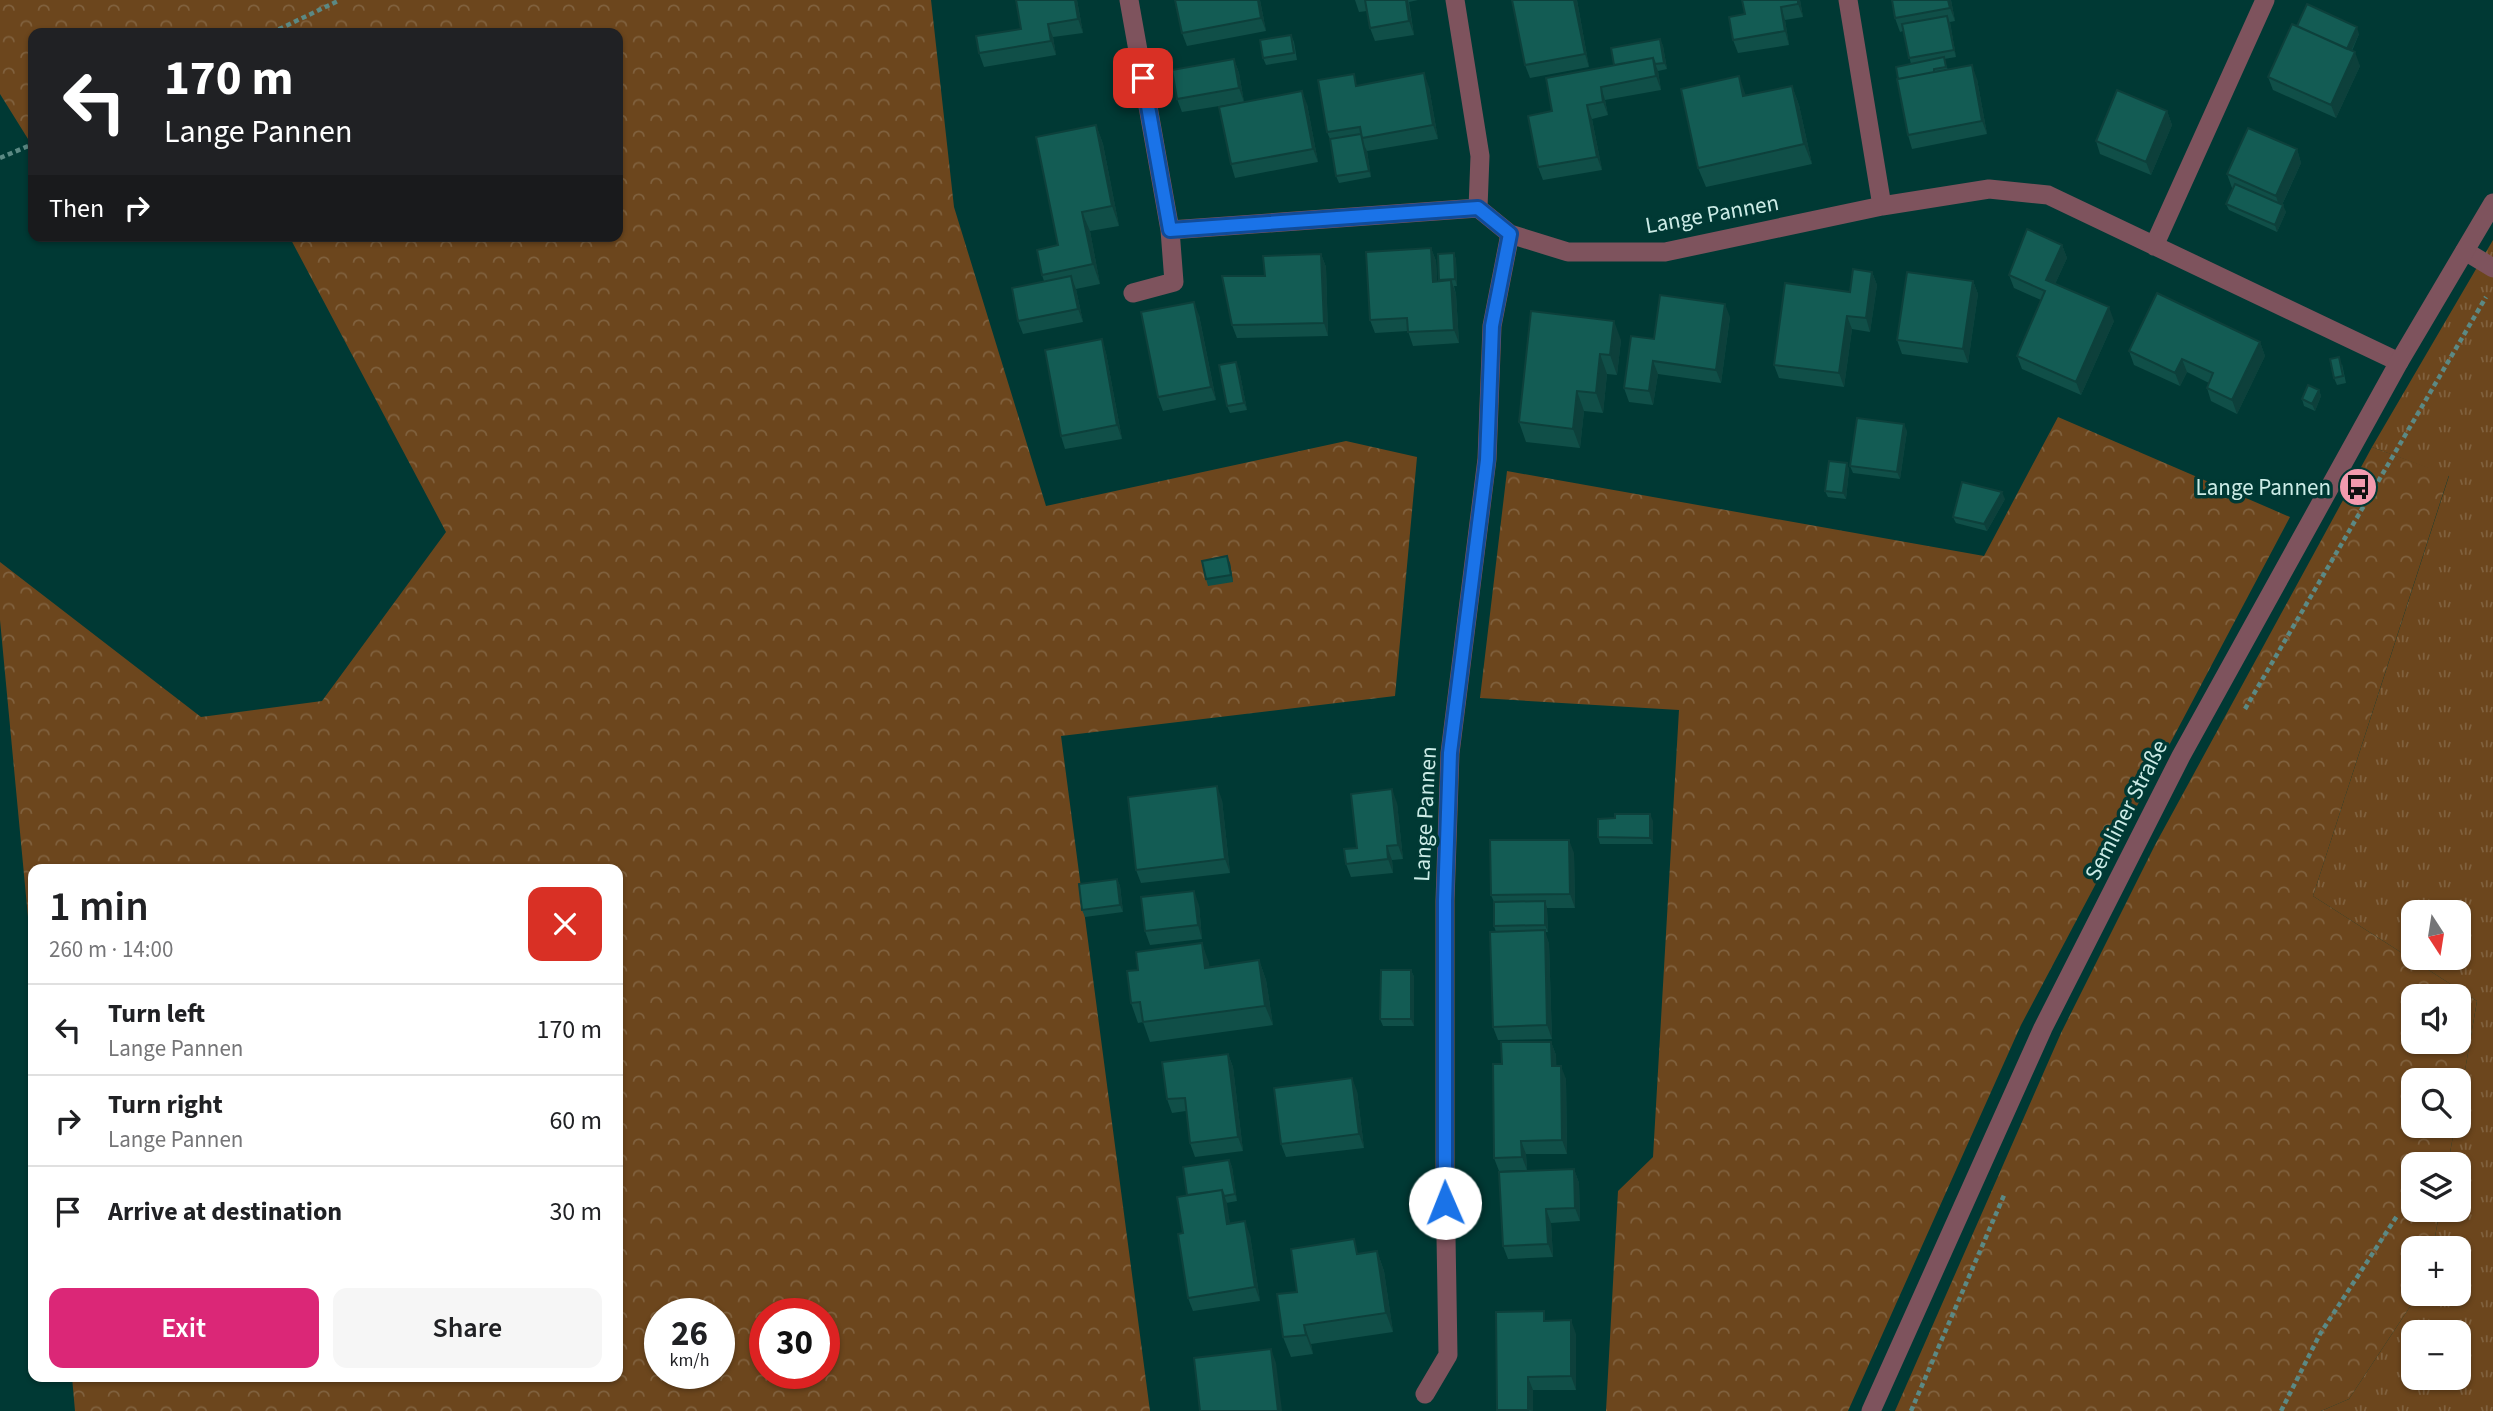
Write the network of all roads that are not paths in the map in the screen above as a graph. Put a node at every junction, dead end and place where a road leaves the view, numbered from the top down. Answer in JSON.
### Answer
{"nodes":[{"id":1,"x":1129,"y":0,"type":"edge"},
{"id":2,"x":1455,"y":0,"type":"edge"},
{"id":3,"x":1848,"y":0,"type":"edge"},
{"id":4,"x":2265,"y":0,"type":"edge"},
{"id":5,"x":2493,"y":203,"type":"edge"},
{"id":6,"x":1882,"y":206,"type":"junction"},
{"id":7,"x":1478,"y":208,"type":"junction"},
{"id":8,"x":1170,"y":230,"type":"junction"},
{"id":9,"x":1510,"y":234,"type":"junction"},
{"id":10,"x":2154,"y":246,"type":"junction"},
{"id":11,"x":2465,"y":251,"type":"junction"},
{"id":12,"x":2493,"y":268,"type":"edge"},
{"id":13,"x":1133,"y":293,"type":"dead end"},
{"id":14,"x":2399,"y":362,"type":"junction"},
{"id":15,"x":1425,"y":1394,"type":"dead end"},
{"id":16,"x":1871,"y":1411,"type":"edge"}],
"edges":[{"from":1,"to":8,"type":"street"},
{"from":2,"to":7,"type":"street"},
{"from":3,"to":6,"type":"street"},
{"from":4,"to":10,"type":"street"},
{"from":5,"to":11,"type":"street","name":"Semliner Straße"},
{"from":6,"to":9,"type":"street","name":"Lange Pannen"},
{"from":6,"to":10,"type":"street","name":"Lange Pannen"},
{"from":7,"to":8,"type":"street"},
{"from":7,"to":9,"type":"street","name":"Lange Pannen"},
{"from":8,"to":13,"type":"street"},
{"from":9,"to":15,"type":"street","name":"Lange Pannen"},
{"from":10,"to":14,"type":"street","name":"Lange Pannen"},
{"from":11,"to":12,"type":"street"},
{"from":11,"to":14,"type":"street","name":"Semliner Straße"},
{"from":14,"to":16,"type":"street","name":"Semliner Straße"}]}
